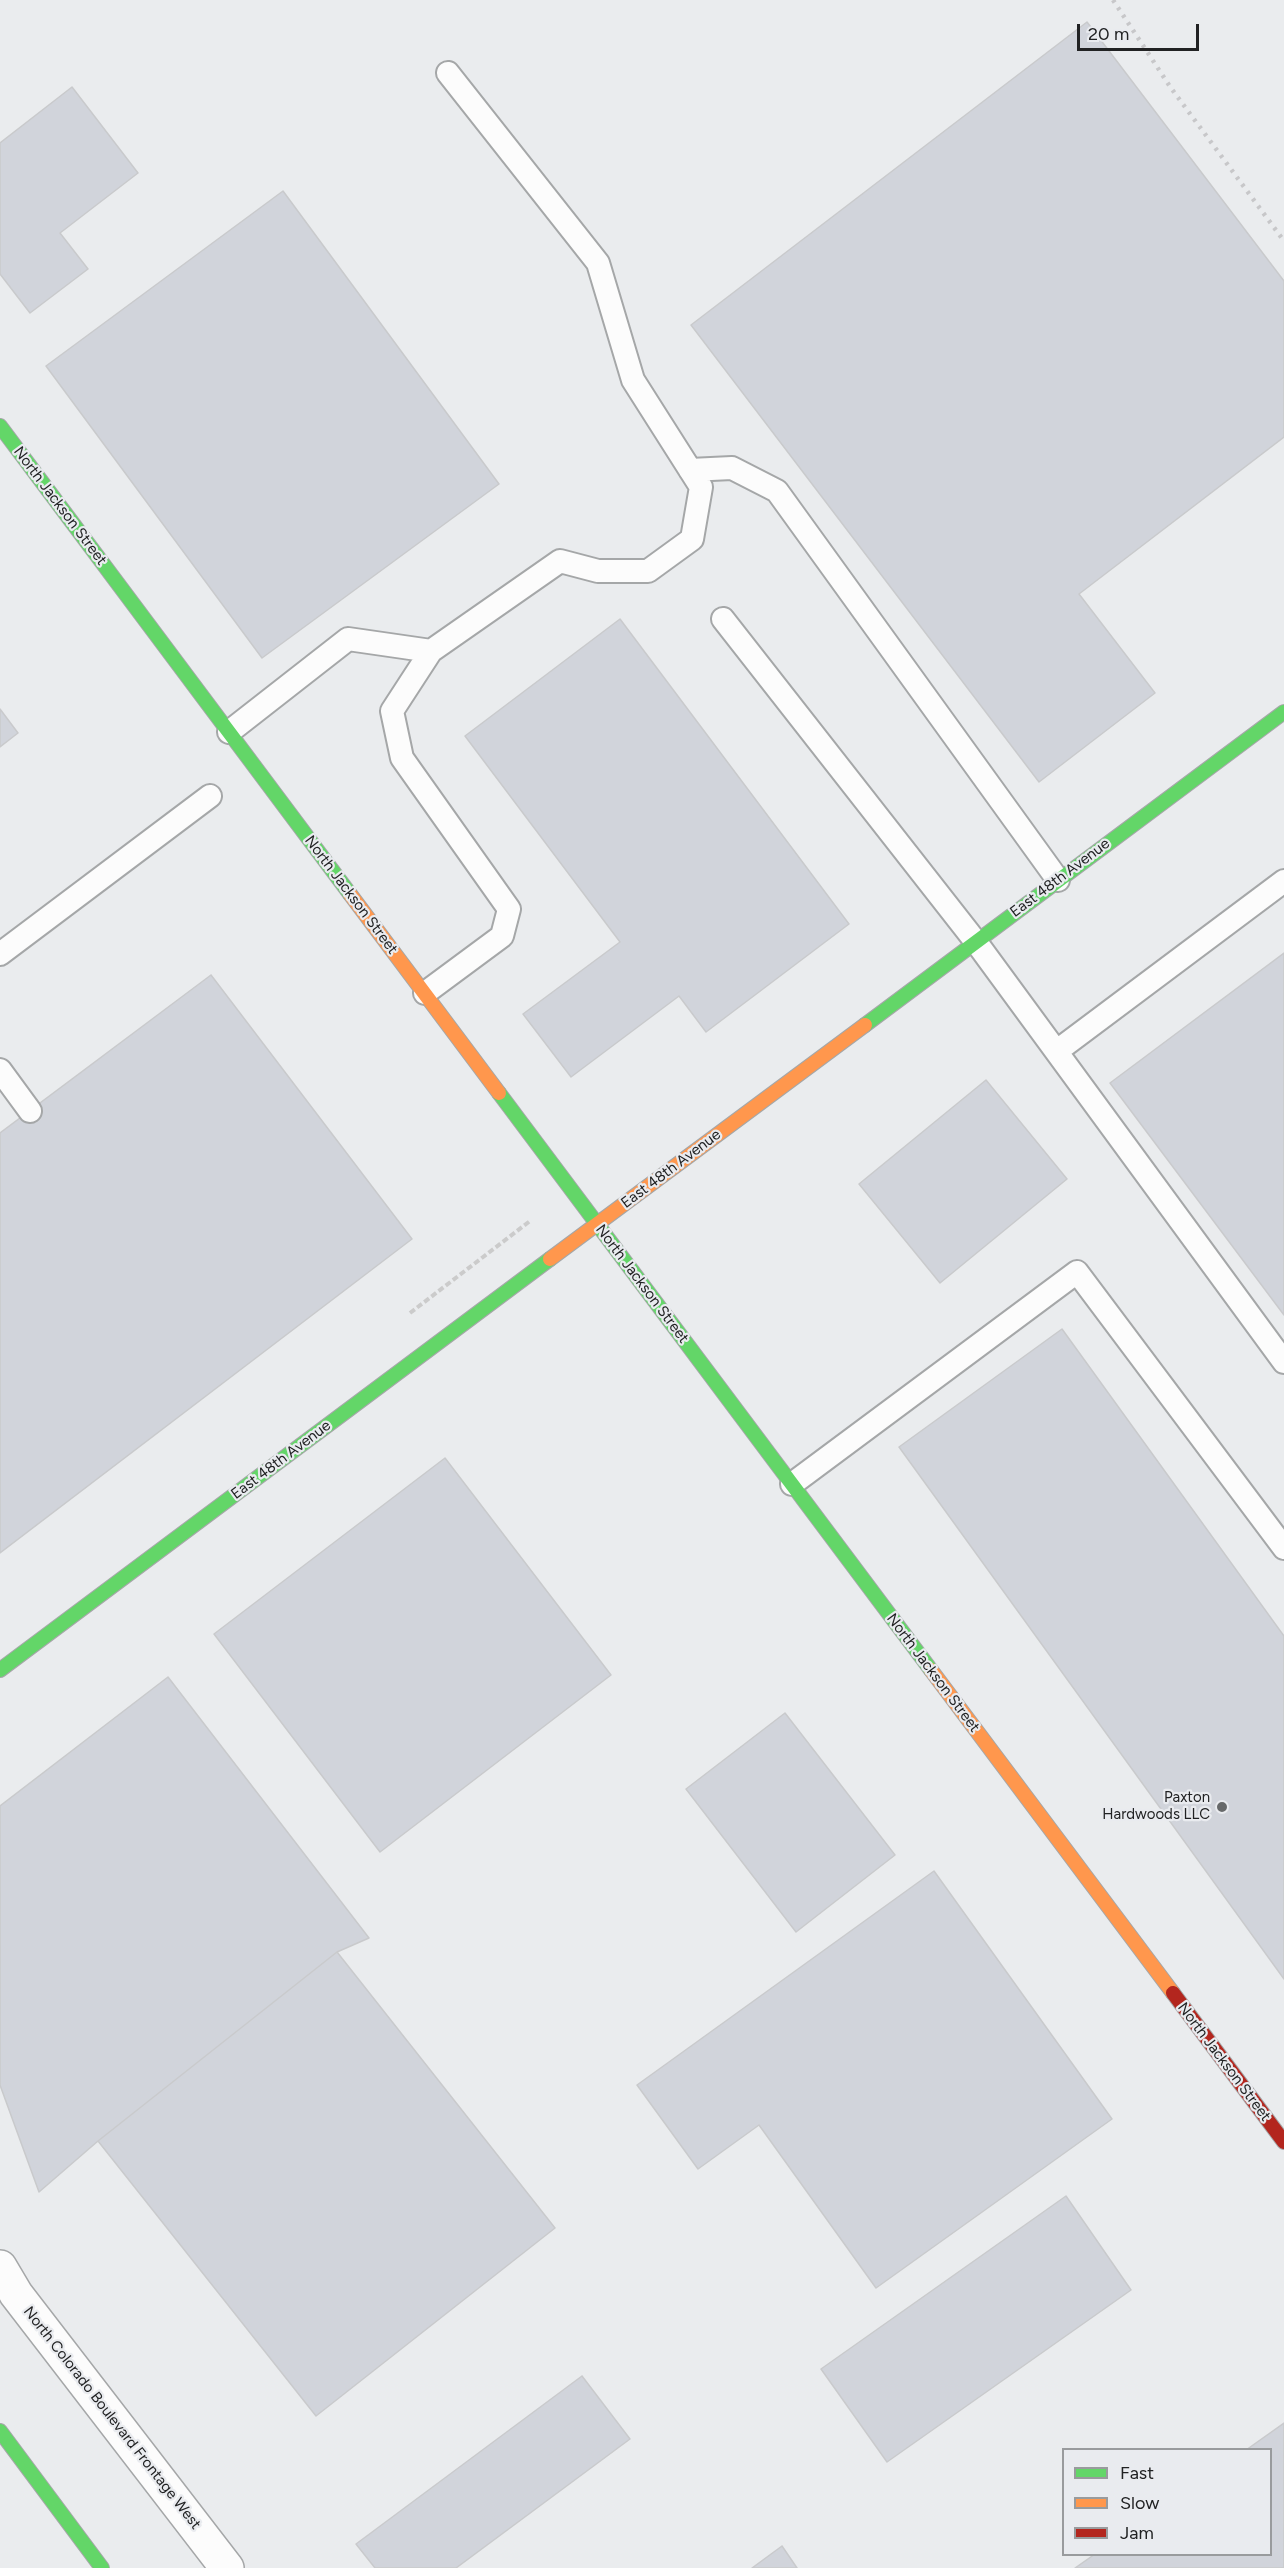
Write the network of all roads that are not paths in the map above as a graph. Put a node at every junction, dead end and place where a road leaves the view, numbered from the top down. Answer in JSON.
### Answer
{"nodes":[{"id":1,"x":448,"y":73,"type":"dead end"},
{"id":2,"x":0,"y":426,"type":"edge"},
{"id":3,"x":690,"y":470,"type":"junction"},
{"id":4,"x":723,"y":619,"type":"dead end"},
{"id":5,"x":431,"y":651,"type":"junction"},
{"id":6,"x":1284,"y":712,"type":"edge"},
{"id":7,"x":229,"y":732,"type":"junction"},
{"id":8,"x":210,"y":796,"type":"dead end"},
{"id":9,"x":1058,"y":880,"type":"junction"},
{"id":10,"x":1284,"y":881,"type":"edge"},
{"id":11,"x":976,"y":942,"type":"junction"},
{"id":12,"x":0,"y":954,"type":"edge"},
{"id":13,"x":425,"y":993,"type":"junction"},
{"id":14,"x":1057,"y":1051,"type":"junction"},
{"id":15,"x":0,"y":1070,"type":"edge"},
{"id":16,"x":30,"y":1111,"type":"dead end"},
{"id":17,"x":598,"y":1224,"type":"junction"},
{"id":18,"x":1284,"y":1362,"type":"edge"},
{"id":19,"x":792,"y":1484,"type":"junction"},
{"id":20,"x":1284,"y":1548,"type":"edge"},
{"id":21,"x":0,"y":1670,"type":"edge"},
{"id":22,"x":1284,"y":2142,"type":"edge"},
{"id":23,"x":0,"y":2267,"type":"edge"},
{"id":24,"x":0,"y":2431,"type":"edge"},
{"id":25,"x":102,"y":2568,"type":"edge"},
{"id":26,"x":226,"y":2568,"type":"edge"}],
"edges":[{"from":1,"to":3,"type":"lane"},
{"from":2,"to":7,"type":"street","name":"North Jackson Street"},
{"from":3,"to":5,"type":"lane"},
{"from":3,"to":9,"type":"lane"},
{"from":4,"to":11,"type":"lane"},
{"from":5,"to":7,"type":"lane"},
{"from":5,"to":13,"type":"lane"},
{"from":6,"to":9,"type":"street","name":"East 48th Avenue"},
{"from":7,"to":13,"type":"street","name":"North Jackson Street"},
{"from":8,"to":12,"type":"lane"},
{"from":9,"to":11,"type":"street","name":"East 48th Avenue"},
{"from":10,"to":14,"type":"lane"},
{"from":11,"to":14,"type":"lane"},
{"from":11,"to":17,"type":"street","name":"East 48th Avenue"},
{"from":13,"to":17,"type":"street","name":"North Jackson Street"},
{"from":14,"to":18,"type":"lane"},
{"from":15,"to":16,"type":"lane"},
{"from":17,"to":19,"type":"street","name":"North Jackson Street"},
{"from":17,"to":21,"type":"street","name":"East 48th Avenue"},
{"from":19,"to":20,"type":"lane"},
{"from":19,"to":22,"type":"street","name":"North Jackson Street"},
{"from":23,"to":26,"type":"street","name":"North Colorado Boulevard Frontage West"},
{"from":24,"to":25,"type":"street"}]}
